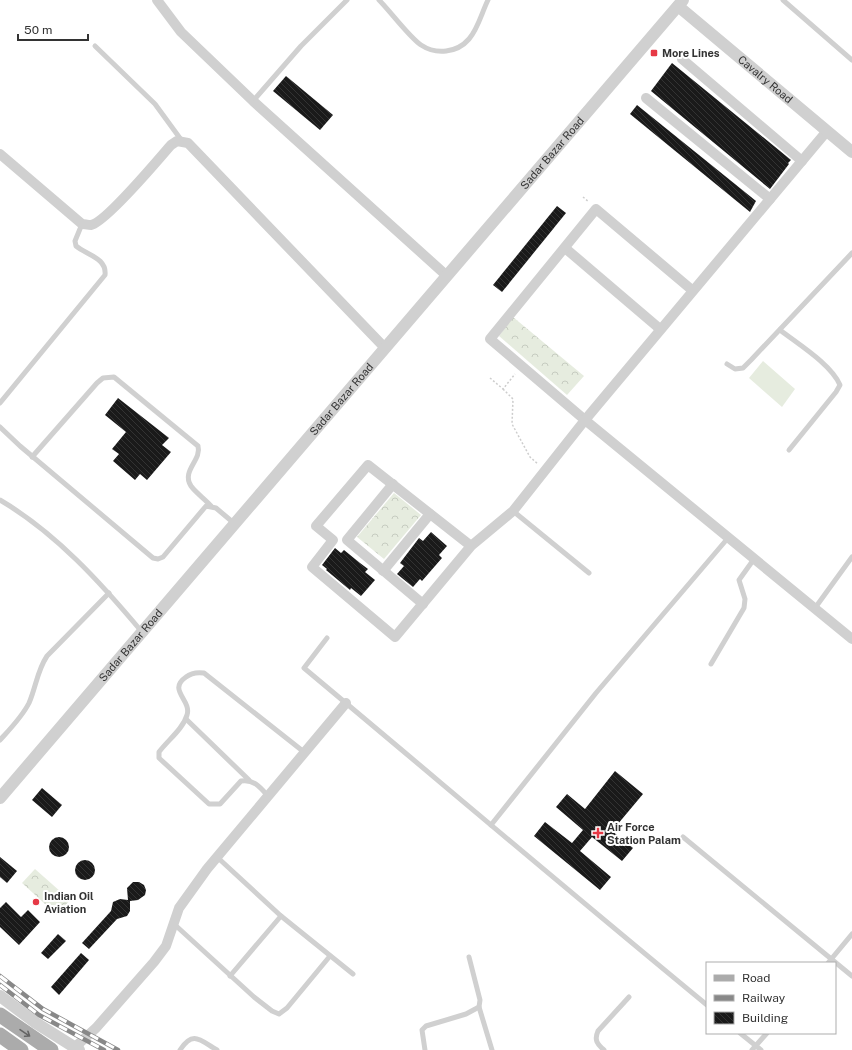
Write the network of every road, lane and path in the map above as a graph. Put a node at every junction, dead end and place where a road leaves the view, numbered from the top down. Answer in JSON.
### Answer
{"nodes":[{"id":1,"x":157,"y":0,"type":"edge"},
{"id":2,"x":347,"y":0,"type":"edge"},
{"id":3,"x":379,"y":0,"type":"edge"},
{"id":4,"x":488,"y":0,"type":"edge"},
{"id":5,"x":783,"y":0,"type":"edge"},
{"id":6,"x":681,"y":3,"type":"edge"},
{"id":7,"x":96,"y":46,"type":"dead end"},
{"id":8,"x":682,"y":59,"type":"dead end"},
{"id":9,"x":852,"y":60,"type":"edge"},
{"id":10,"x":646,"y":98,"type":"dead end"},
{"id":11,"x":253,"y":102,"type":"junction"},
{"id":12,"x":827,"y":131,"type":"junction"},
{"id":13,"x":183,"y":141,"type":"junction"},
{"id":14,"x":852,"y":152,"type":"edge"},
{"id":15,"x":0,"y":154,"type":"edge"},
{"id":16,"x":802,"y":161,"type":"junction"},
{"id":17,"x":770,"y":199,"type":"junction"},
{"id":18,"x":82,"y":224,"type":"junction"},
{"id":19,"x":565,"y":248,"type":"junction"},
{"id":20,"x":852,"y":253,"type":"edge"},
{"id":21,"x":447,"y":276,"type":"junction"},
{"id":22,"x":692,"y":290,"type":"junction"},
{"id":23,"x":660,"y":329,"type":"junction"},
{"id":24,"x":780,"y":330,"type":"junction"},
{"id":25,"x":385,"y":348,"type":"junction"},
{"id":26,"x":727,"y":364,"type":"dead end"},
{"id":27,"x":522,"y":366,"type":"junction"},
{"id":28,"x":490,"y":378,"type":"dead end"},
{"id":29,"x":503,"y":389,"type":"junction"},
{"id":30,"x":0,"y":403,"type":"edge"},
{"id":31,"x":585,"y":420,"type":"junction"},
{"id":32,"x":0,"y":427,"type":"edge"},
{"id":33,"x":789,"y":450,"type":"dead end"},
{"id":34,"x":32,"y":456,"type":"junction"},
{"id":35,"x":544,"y":470,"type":"junction"},
{"id":36,"x":393,"y":484,"type":"junction"},
{"id":37,"x":0,"y":500,"type":"edge"},
{"id":38,"x":211,"y":506,"type":"junction"},
{"id":39,"x":513,"y":511,"type":"junction"},
{"id":40,"x":430,"y":514,"type":"junction"},
{"id":41,"x":235,"y":524,"type":"junction"},
{"id":42,"x":728,"y":538,"type":"junction"},
{"id":43,"x":333,"y":540,"type":"junction"},
{"id":44,"x":347,"y":540,"type":"junction"},
{"id":45,"x":472,"y":546,"type":"junction"},
{"id":46,"x":852,"y":557,"type":"edge"},
{"id":47,"x":754,"y":559,"type":"junction"},
{"id":48,"x":384,"y":571,"type":"junction"},
{"id":49,"x":589,"y":573,"type":"dead end"},
{"id":50,"x":109,"y":593,"type":"junction"},
{"id":51,"x":423,"y":604,"type":"junction"},
{"id":52,"x":815,"y":608,"type":"junction"},
{"id":53,"x":142,"y":632,"type":"junction"},
{"id":54,"x":327,"y":638,"type":"dead end"},
{"id":55,"x":852,"y":639,"type":"edge"},
{"id":56,"x":710,"y":664,"type":"dead end"},
{"id":57,"x":346,"y":703,"type":"junction"},
{"id":58,"x":186,"y":719,"type":"junction"},
{"id":59,"x":0,"y":740,"type":"edge"},
{"id":60,"x":304,"y":752,"type":"junction"},
{"id":61,"x":249,"y":780,"type":"junction"},
{"id":62,"x":268,"y":796,"type":"junction"},
{"id":63,"x":0,"y":798,"type":"edge"},
{"id":64,"x":491,"y":824,"type":"junction"},
{"id":65,"x":683,"y":837,"type":"dead end"},
{"id":66,"x":217,"y":857,"type":"junction"},
{"id":67,"x":281,"y":916,"type":"junction"},
{"id":68,"x":174,"y":924,"type":"junction"},
{"id":69,"x":852,"y":934,"type":"edge"},
{"id":70,"x":330,"y":956,"type":"junction"},
{"id":71,"x":469,"y":957,"type":"dead end"},
{"id":72,"x":829,"y":961,"type":"edge"},
{"id":73,"x":836,"y":966,"type":"edge"},
{"id":74,"x":353,"y":974,"type":"dead end"},
{"id":75,"x":230,"y":976,"type":"junction"},
{"id":76,"x":852,"y":976,"type":"edge"},
{"id":77,"x":0,"y":996,"type":"edge"},
{"id":78,"x":629,"y":997,"type":"dead end"},
{"id":79,"x":706,"y":1004,"type":"edge"},
{"id":80,"x":479,"y":1007,"type":"junction"},
{"id":81,"x":0,"y":1015,"type":"edge"},
{"id":82,"x":741,"y":1034,"type":"edge"},
{"id":83,"x":766,"y":1034,"type":"edge"},
{"id":84,"x":0,"y":1035,"type":"edge"},
{"id":85,"x":754,"y":1048,"type":"edge"},
{"id":86,"x":76,"y":1049,"type":"edge"},
{"id":87,"x":21,"y":1050,"type":"edge"},
{"id":88,"x":51,"y":1050,"type":"edge"},
{"id":89,"x":180,"y":1050,"type":"edge"},
{"id":90,"x":217,"y":1050,"type":"edge"},
{"id":91,"x":425,"y":1050,"type":"edge"},
{"id":92,"x":492,"y":1050,"type":"edge"},
{"id":93,"x":604,"y":1050,"type":"edge"},
{"id":94,"x":761,"y":1050,"type":"edge"}],
"edges":[{"from":1,"to":11,"type":"street"},
{"from":2,"to":11,"type":"lane"},
{"from":3,"to":4,"type":"lane"},
{"from":5,"to":9,"type":"lane"},
{"from":6,"to":12,"type":"street","name":"Cavalry Road"},
{"from":6,"to":21,"type":"street","name":"Sadar Bazar Road"},
{"from":7,"to":13,"type":"lane"},
{"from":8,"to":16,"type":"street"},
{"from":10,"to":17,"type":"street"},
{"from":11,"to":21,"type":"street"},
{"from":12,"to":14,"type":"street","name":"Cavalry Road"},
{"from":12,"to":16,"type":"street"},
{"from":13,"to":18,"type":"street"},
{"from":13,"to":25,"type":"street"},
{"from":15,"to":18,"type":"street"},
{"from":16,"to":17,"type":"street"},
{"from":17,"to":22,"type":"street"},
{"from":18,"to":30,"type":"lane"},
{"from":19,"to":22,"type":"street"},
{"from":19,"to":23,"type":"street"},
{"from":19,"to":27,"type":"street"},
{"from":20,"to":24,"type":"lane"},
{"from":21,"to":25,"type":"street","name":"Sadar Bazar Road"},
{"from":22,"to":23,"type":"street"},
{"from":23,"to":31,"type":"street"},
{"from":24,"to":26,"type":"lane"},
{"from":24,"to":33,"type":"lane"},
{"from":25,"to":41,"type":"street","name":"Sadar Bazar Road"},
{"from":27,"to":29,"type":"path"},
{"from":27,"to":31,"type":"street"},
{"from":28,"to":29,"type":"path"},
{"from":29,"to":35,"type":"path"},
{"from":31,"to":35,"type":"street"},
{"from":31,"to":42,"type":"street"},
{"from":32,"to":34,"type":"lane"},
{"from":34,"to":38,"type":"lane"},
{"from":34,"to":38,"type":"lane"},
{"from":35,"to":39,"type":"street"},
{"from":36,"to":40,"type":"street"},
{"from":36,"to":43,"type":"street"},
{"from":36,"to":44,"type":"street"},
{"from":37,"to":50,"type":"lane"},
{"from":38,"to":41,"type":"lane"},
{"from":39,"to":45,"type":"street"},
{"from":39,"to":49,"type":"lane"},
{"from":40,"to":45,"type":"street"},
{"from":40,"to":48,"type":"street"},
{"from":41,"to":53,"type":"street","name":"Sadar Bazar Road"},
{"from":42,"to":47,"type":"street"},
{"from":42,"to":64,"type":"lane"},
{"from":43,"to":44,"type":"street"},
{"from":43,"to":51,"type":"street"},
{"from":44,"to":48,"type":"street"},
{"from":45,"to":51,"type":"street"},
{"from":46,"to":52,"type":"lane"},
{"from":47,"to":52,"type":"street"},
{"from":47,"to":56,"type":"lane"},
{"from":48,"to":51,"type":"street"},
{"from":50,"to":53,"type":"lane"},
{"from":50,"to":59,"type":"lane"},
{"from":52,"to":55,"type":"street"},
{"from":53,"to":63,"type":"street","name":"Sadar Bazar Road"},
{"from":54,"to":57,"type":"lane"},
{"from":57,"to":60,"type":"street"},
{"from":57,"to":64,"type":"lane"},
{"from":58,"to":60,"type":"lane"},
{"from":58,"to":61,"type":"lane"},
{"from":58,"to":61,"type":"lane"},
{"from":60,"to":62,"type":"street"},
{"from":61,"to":62,"type":"lane"},
{"from":62,"to":66,"type":"street"},
{"from":64,"to":79,"type":"lane"},
{"from":65,"to":72,"type":"lane"},
{"from":66,"to":67,"type":"lane"},
{"from":66,"to":68,"type":"street"},
{"from":67,"to":70,"type":"lane"},
{"from":67,"to":75,"type":"lane"},
{"from":68,"to":75,"type":"lane"},
{"from":68,"to":86,"type":"street"},
{"from":69,"to":72,"type":"lane"},
{"from":70,"to":74,"type":"lane"},
{"from":70,"to":75,"type":"lane"},
{"from":71,"to":80,"type":"lane"},
{"from":73,"to":76,"type":"lane"},
{"from":77,"to":86,"type":"street"},
{"from":78,"to":93,"type":"lane"},
{"from":80,"to":91,"type":"lane"},
{"from":80,"to":92,"type":"lane"},
{"from":81,"to":88,"type":"main road","one_way":true},
{"from":82,"to":85,"type":"lane"},
{"from":83,"to":85,"type":"lane"},
{"from":84,"to":87,"type":"main road"},
{"from":85,"to":94,"type":"lane"},
{"from":89,"to":90,"type":"lane"}]}
